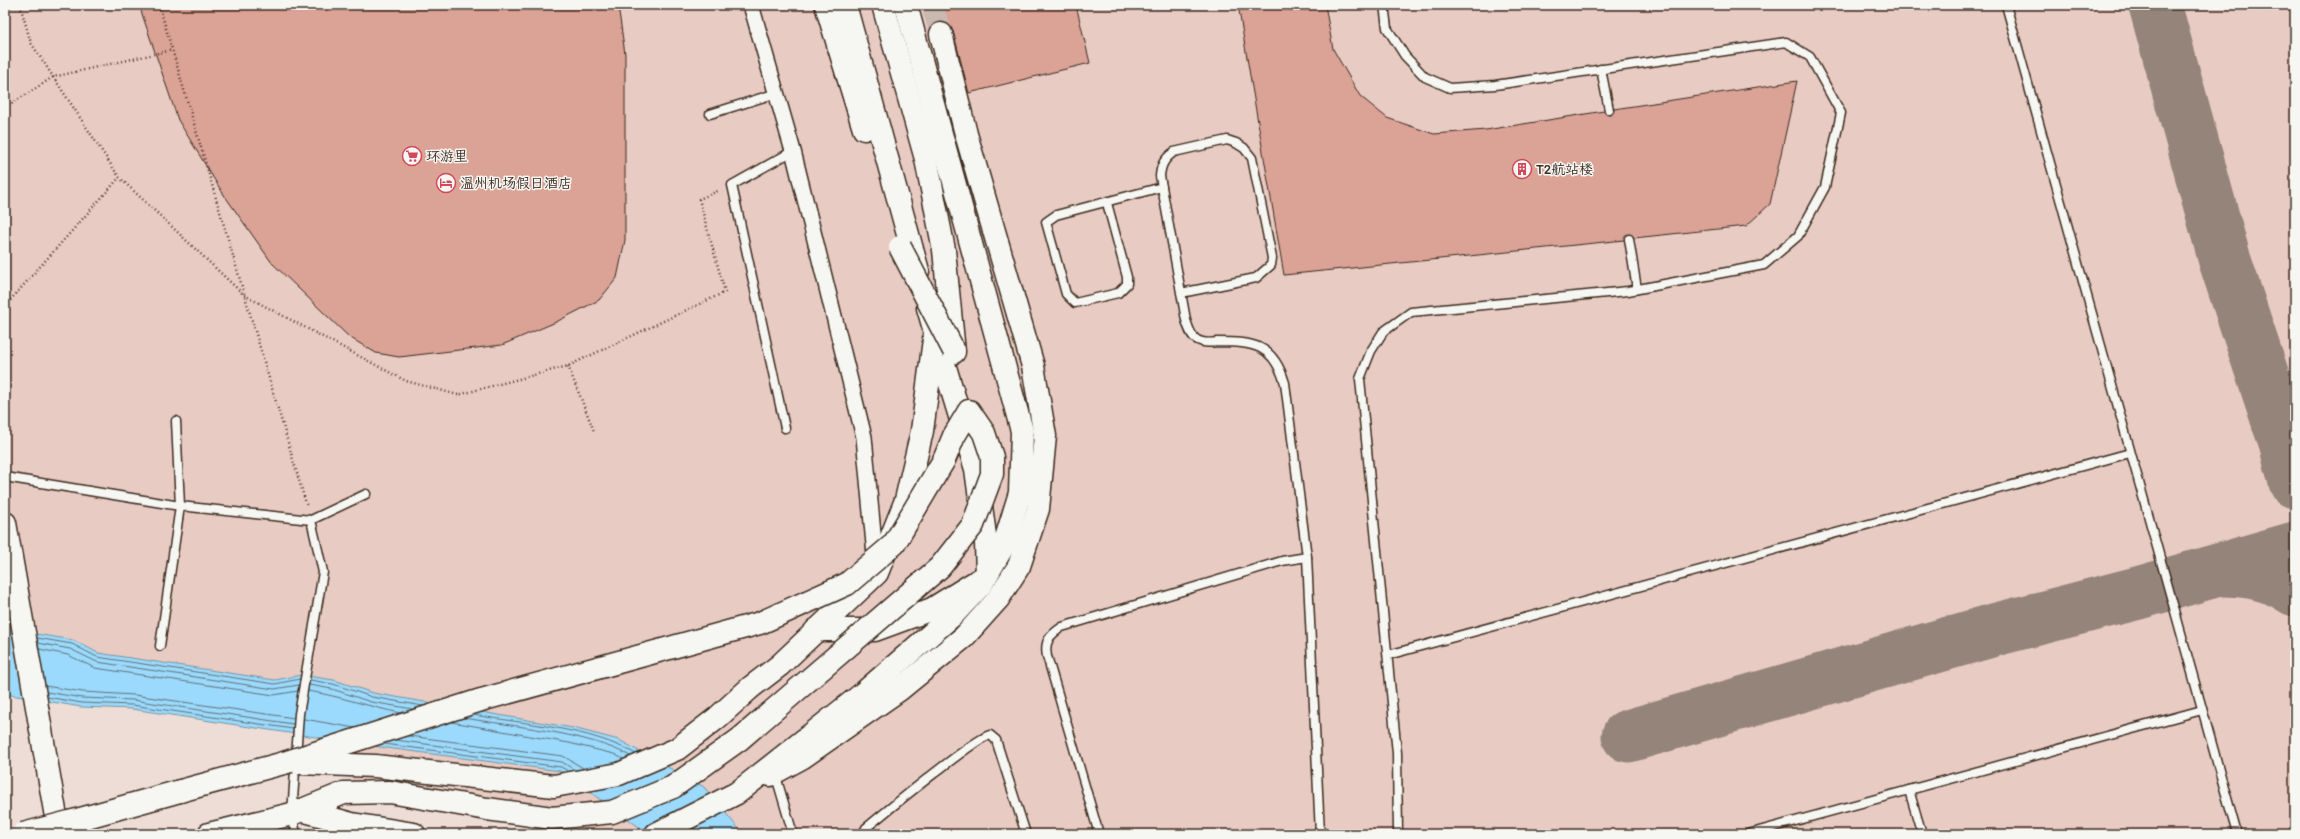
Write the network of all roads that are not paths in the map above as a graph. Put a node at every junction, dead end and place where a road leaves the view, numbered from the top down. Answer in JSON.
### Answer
{"nodes":[{"id":1,"x":751,"y":5,"type":"edge"},
{"id":2,"x":826,"y":5,"type":"edge"},
{"id":3,"x":845,"y":5,"type":"edge"},
{"id":4,"x":883,"y":5,"type":"edge"},
{"id":5,"x":906,"y":5,"type":"edge"},
{"id":6,"x":1384,"y":5,"type":"edge"},
{"id":7,"x":2006,"y":5,"type":"edge"},
{"id":8,"x":941,"y":34,"type":"tunnel mouth"},
{"id":9,"x":1601,"y":69,"type":"junction"},
{"id":10,"x":776,"y":94,"type":"junction"},
{"id":11,"x":1609,"y":110,"type":"dead end"},
{"id":12,"x":710,"y":114,"type":"dead end"},
{"id":13,"x":793,"y":151,"type":"junction"},
{"id":14,"x":1162,"y":187,"type":"junction"},
{"id":15,"x":1107,"y":203,"type":"junction"},
{"id":16,"x":1629,"y":239,"type":"dead end"},
{"id":17,"x":1637,"y":289,"type":"junction"},
{"id":18,"x":1181,"y":293,"type":"junction"},
{"id":19,"x":935,"y":332,"type":"junction"},
{"id":20,"x":954,"y":351,"type":"junction"},
{"id":21,"x":969,"y":411,"type":"junction"},
{"id":22,"x":176,"y":421,"type":"dead end"},
{"id":23,"x":785,"y":428,"type":"dead end"},
{"id":24,"x":2130,"y":453,"type":"junction"},
{"id":25,"x":5,"y":477,"type":"edge"},
{"id":26,"x":366,"y":494,"type":"dead end"},
{"id":27,"x":180,"y":506,"type":"junction"},
{"id":28,"x":311,"y":520,"type":"junction"},
{"id":29,"x":5,"y":523,"type":"edge"},
{"id":30,"x":1307,"y":557,"type":"junction"},
{"id":31,"x":877,"y":573,"type":"junction"},
{"id":32,"x":987,"y":575,"type":"junction"},
{"id":33,"x":816,"y":630,"type":"junction"},
{"id":34,"x":160,"y":646,"type":"dead end"},
{"id":35,"x":1388,"y":655,"type":"junction"},
{"id":36,"x":2202,"y":710,"type":"junction"},
{"id":37,"x":284,"y":763,"type":"junction"},
{"id":38,"x":774,"y":772,"type":"junction"},
{"id":39,"x":1909,"y":790,"type":"junction"},
{"id":40,"x":737,"y":793,"type":"junction"},
{"id":41,"x":296,"y":819,"type":"edge"},
{"id":42,"x":66,"y":828,"type":"edge"},
{"id":43,"x":23,"y":834,"type":"edge"},
{"id":44,"x":48,"y":834,"type":"edge"},
{"id":45,"x":209,"y":834,"type":"edge"},
{"id":46,"x":414,"y":834,"type":"edge"},
{"id":47,"x":656,"y":834,"type":"edge"},
{"id":48,"x":793,"y":834,"type":"edge"},
{"id":49,"x":863,"y":834,"type":"edge"},
{"id":50,"x":1026,"y":834,"type":"edge"},
{"id":51,"x":1099,"y":834,"type":"edge"},
{"id":52,"x":1320,"y":834,"type":"edge"},
{"id":53,"x":1398,"y":834,"type":"edge"},
{"id":54,"x":1748,"y":834,"type":"edge"},
{"id":55,"x":1922,"y":834,"type":"edge"},
{"id":56,"x":2237,"y":834,"type":"edge"}],
"edges":[{"from":1,"to":10,"type":"street"},
{"from":2,"to":20,"type":"main road","bridge":true},
{"from":3,"to":19,"type":"main road"},
{"from":4,"to":20,"type":"main road"},
{"from":5,"to":32,"type":"main road"},
{"from":6,"to":9,"type":"lane"},
{"from":7,"to":24,"type":"lane"},
{"from":8,"to":38,"type":"main road"},
{"from":9,"to":11,"type":"lane"},
{"from":9,"to":17,"type":"lane"},
{"from":10,"to":12,"type":"lane"},
{"from":10,"to":13,"type":"street"},
{"from":13,"to":23,"type":"lane"},
{"from":13,"to":31,"type":"street"},
{"from":14,"to":15,"type":"lane"},
{"from":14,"to":18,"type":"lane"},
{"from":14,"to":18,"type":"lane"},
{"from":15,"to":15,"type":"lane"},
{"from":16,"to":17,"type":"lane"},
{"from":17,"to":35,"type":"lane"},
{"from":18,"to":30,"type":"lane"},
{"from":19,"to":31,"type":"main road"},
{"from":19,"to":32,"type":"main road"},
{"from":20,"to":21,"type":"main road"},
{"from":21,"to":37,"type":"main road","bridge":true},
{"from":21,"to":41,"type":"main road","bridge":true},
{"from":22,"to":27,"type":"lane"},
{"from":24,"to":35,"type":"lane"},
{"from":24,"to":36,"type":"lane"},
{"from":25,"to":27,"type":"lane"},
{"from":26,"to":28,"type":"lane"},
{"from":27,"to":28,"type":"lane"},
{"from":27,"to":34,"type":"lane"},
{"from":28,"to":41,"type":"lane"},
{"from":29,"to":42,"type":"main road"},
{"from":30,"to":51,"type":"lane"},
{"from":30,"to":52,"type":"lane"},
{"from":31,"to":33,"type":"main road"},
{"from":32,"to":33,"type":"main road"},
{"from":32,"to":40,"type":"main road"},
{"from":33,"to":37,"type":"main road","bridge":true},
{"from":35,"to":53,"type":"lane"},
{"from":36,"to":39,"type":"lane"},
{"from":36,"to":56,"type":"lane"},
{"from":37,"to":42,"type":"main road"},
{"from":38,"to":40,"type":"main road"},
{"from":38,"to":48,"type":"lane"},
{"from":39,"to":54,"type":"lane"},
{"from":39,"to":55,"type":"lane"},
{"from":40,"to":47,"type":"main road"},
{"from":41,"to":45,"type":"main road"},
{"from":41,"to":46,"type":"main road"},
{"from":42,"to":43,"type":"main road","bridge":true},
{"from":42,"to":44,"type":"main road","bridge":true},
{"from":49,"to":50,"type":"lane"}]}
